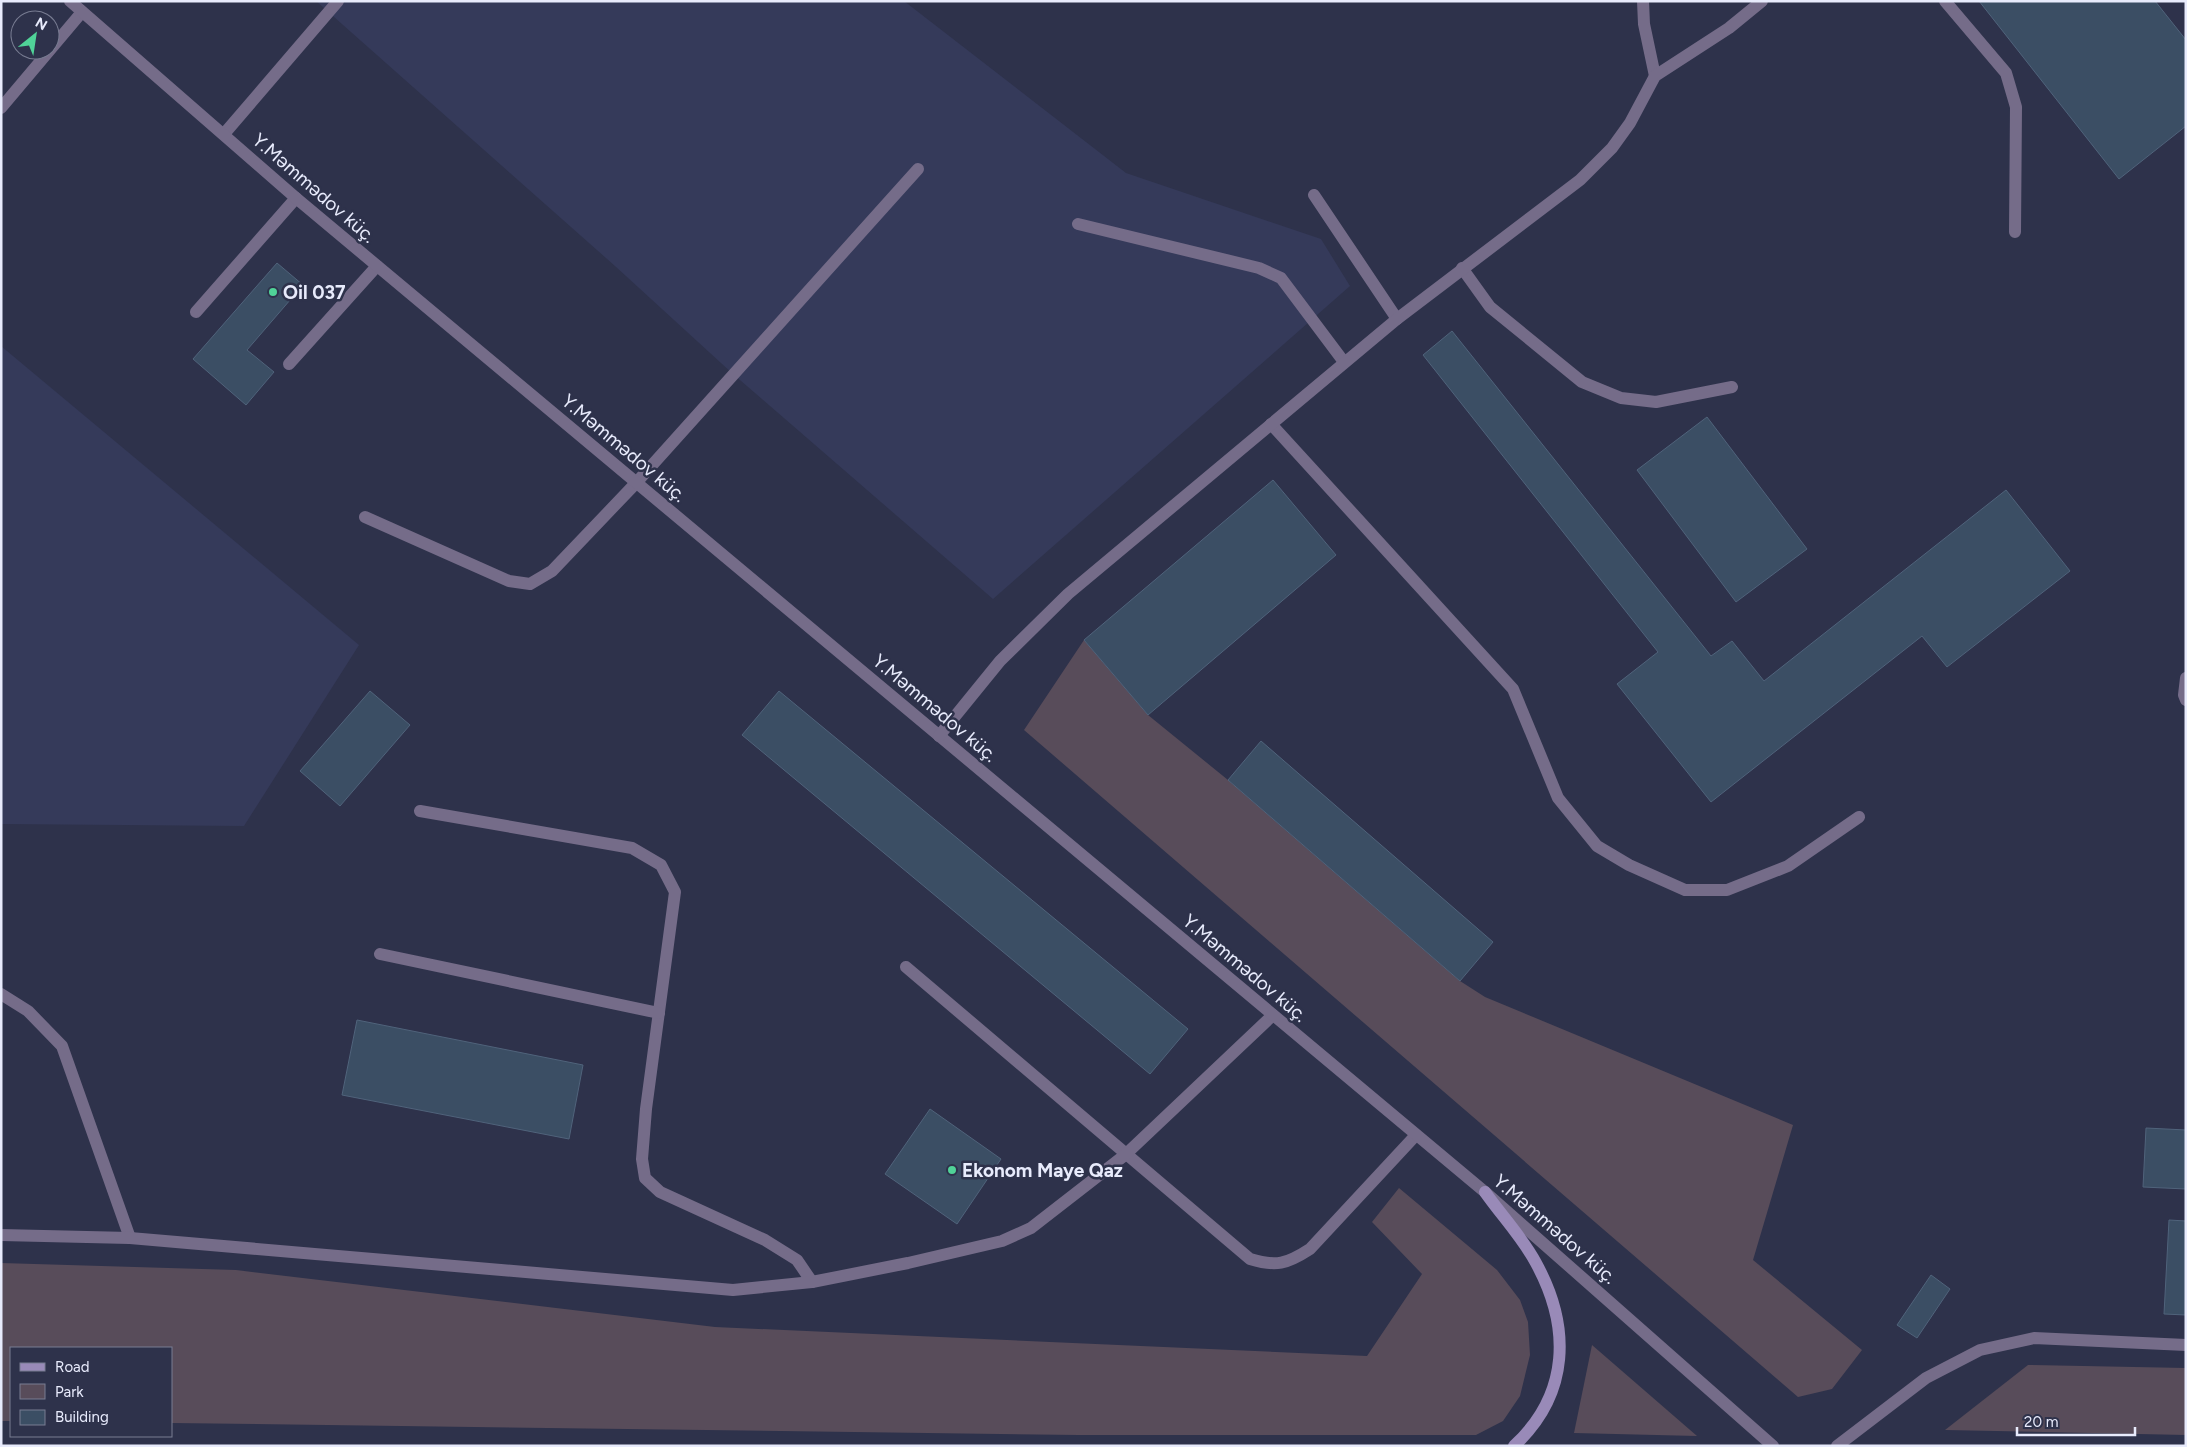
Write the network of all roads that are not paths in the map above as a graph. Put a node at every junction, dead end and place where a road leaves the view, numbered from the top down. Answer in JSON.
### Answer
{"nodes":[{"id":1,"x":70,"y":1,"type":"edge"},
{"id":2,"x":338,"y":1,"type":"edge"},
{"id":3,"x":1643,"y":1,"type":"edge"},
{"id":4,"x":1762,"y":1,"type":"edge"},
{"id":5,"x":1945,"y":1,"type":"edge"},
{"id":6,"x":82,"y":12,"type":"junction"},
{"id":7,"x":1655,"y":76,"type":"junction"},
{"id":8,"x":1,"y":108,"type":"edge"},
{"id":9,"x":224,"y":134,"type":"junction"},
{"id":10,"x":918,"y":168,"type":"dead end"},
{"id":11,"x":1314,"y":195,"type":"dead end"},
{"id":12,"x":296,"y":198,"type":"junction"},
{"id":13,"x":1078,"y":224,"type":"dead end"},
{"id":14,"x":2015,"y":232,"type":"dead end"},
{"id":15,"x":377,"y":266,"type":"junction"},
{"id":16,"x":1462,"y":268,"type":"junction"},
{"id":17,"x":196,"y":312,"type":"dead end"},
{"id":18,"x":1397,"y":319,"type":"junction"},
{"id":19,"x":1344,"y":362,"type":"junction"},
{"id":20,"x":289,"y":364,"type":"dead end"},
{"id":21,"x":1732,"y":387,"type":"dead end"},
{"id":22,"x":1271,"y":424,"type":"junction"},
{"id":23,"x":636,"y":483,"type":"junction"},
{"id":24,"x":365,"y":517,"type":"dead end"},
{"id":25,"x":2186,"y":678,"type":"edge"},
{"id":26,"x":2186,"y":700,"type":"edge"},
{"id":27,"x":939,"y":736,"type":"junction"},
{"id":28,"x":420,"y":811,"type":"dead end"},
{"id":29,"x":1859,"y":817,"type":"dead end"},
{"id":30,"x":380,"y":954,"type":"dead end"},
{"id":31,"x":906,"y":967,"type":"dead end"},
{"id":32,"x":1,"y":994,"type":"edge"},
{"id":33,"x":659,"y":1013,"type":"junction"},
{"id":34,"x":1273,"y":1015,"type":"junction"},
{"id":35,"x":1416,"y":1135,"type":"junction"},
{"id":36,"x":1125,"y":1155,"type":"junction"},
{"id":37,"x":1485,"y":1192,"type":"junction"},
{"id":38,"x":1,"y":1236,"type":"edge"},
{"id":39,"x":130,"y":1238,"type":"junction"},
{"id":40,"x":812,"y":1282,"type":"junction"},
{"id":41,"x":2186,"y":1345,"type":"edge"},
{"id":42,"x":1514,"y":1446,"type":"edge"},
{"id":43,"x":1773,"y":1446,"type":"edge"},
{"id":44,"x":1837,"y":1446,"type":"edge"}],
"edges":[{"from":1,"to":6,"type":"street","name":"Y.Məmmədov küç."},
{"from":2,"to":9,"type":"street"},
{"from":3,"to":7,"type":"street"},
{"from":4,"to":7,"type":"street"},
{"from":5,"to":14,"type":"street"},
{"from":6,"to":8,"type":"street"},
{"from":6,"to":9,"type":"street","name":"Y.Məmmədov küç."},
{"from":7,"to":16,"type":"street"},
{"from":9,"to":12,"type":"street","name":"Y.Məmmədov küç."},
{"from":10,"to":23,"type":"street"},
{"from":11,"to":18,"type":"street"},
{"from":12,"to":15,"type":"street","name":"Y.Məmmədov küç."},
{"from":12,"to":17,"type":"street"},
{"from":13,"to":19,"type":"street"},
{"from":15,"to":20,"type":"street"},
{"from":15,"to":23,"type":"street","name":"Y.Məmmədov küç."},
{"from":16,"to":18,"type":"street"},
{"from":16,"to":21,"type":"street"},
{"from":18,"to":19,"type":"street"},
{"from":19,"to":22,"type":"street"},
{"from":22,"to":27,"type":"street"},
{"from":22,"to":29,"type":"street"},
{"from":23,"to":24,"type":"street"},
{"from":23,"to":27,"type":"street","name":"Y.Məmmədov küç."},
{"from":25,"to":26,"type":"street"},
{"from":27,"to":34,"type":"street","name":"Y.Məmmədov küç."},
{"from":28,"to":33,"type":"street"},
{"from":30,"to":33,"type":"street"},
{"from":31,"to":36,"type":"street"},
{"from":32,"to":39,"type":"street"},
{"from":33,"to":40,"type":"street"},
{"from":34,"to":35,"type":"street","name":"Y.Məmmədov küç."},
{"from":34,"to":36,"type":"street"},
{"from":35,"to":36,"type":"street"},
{"from":35,"to":37,"type":"street","name":"Y.Məmmədov küç."},
{"from":36,"to":40,"type":"street"},
{"from":37,"to":42,"type":"street"},
{"from":37,"to":43,"type":"street","name":"Y.Məmmədov küç."},
{"from":38,"to":39,"type":"street"},
{"from":39,"to":40,"type":"street"},
{"from":41,"to":44,"type":"street"}]}
